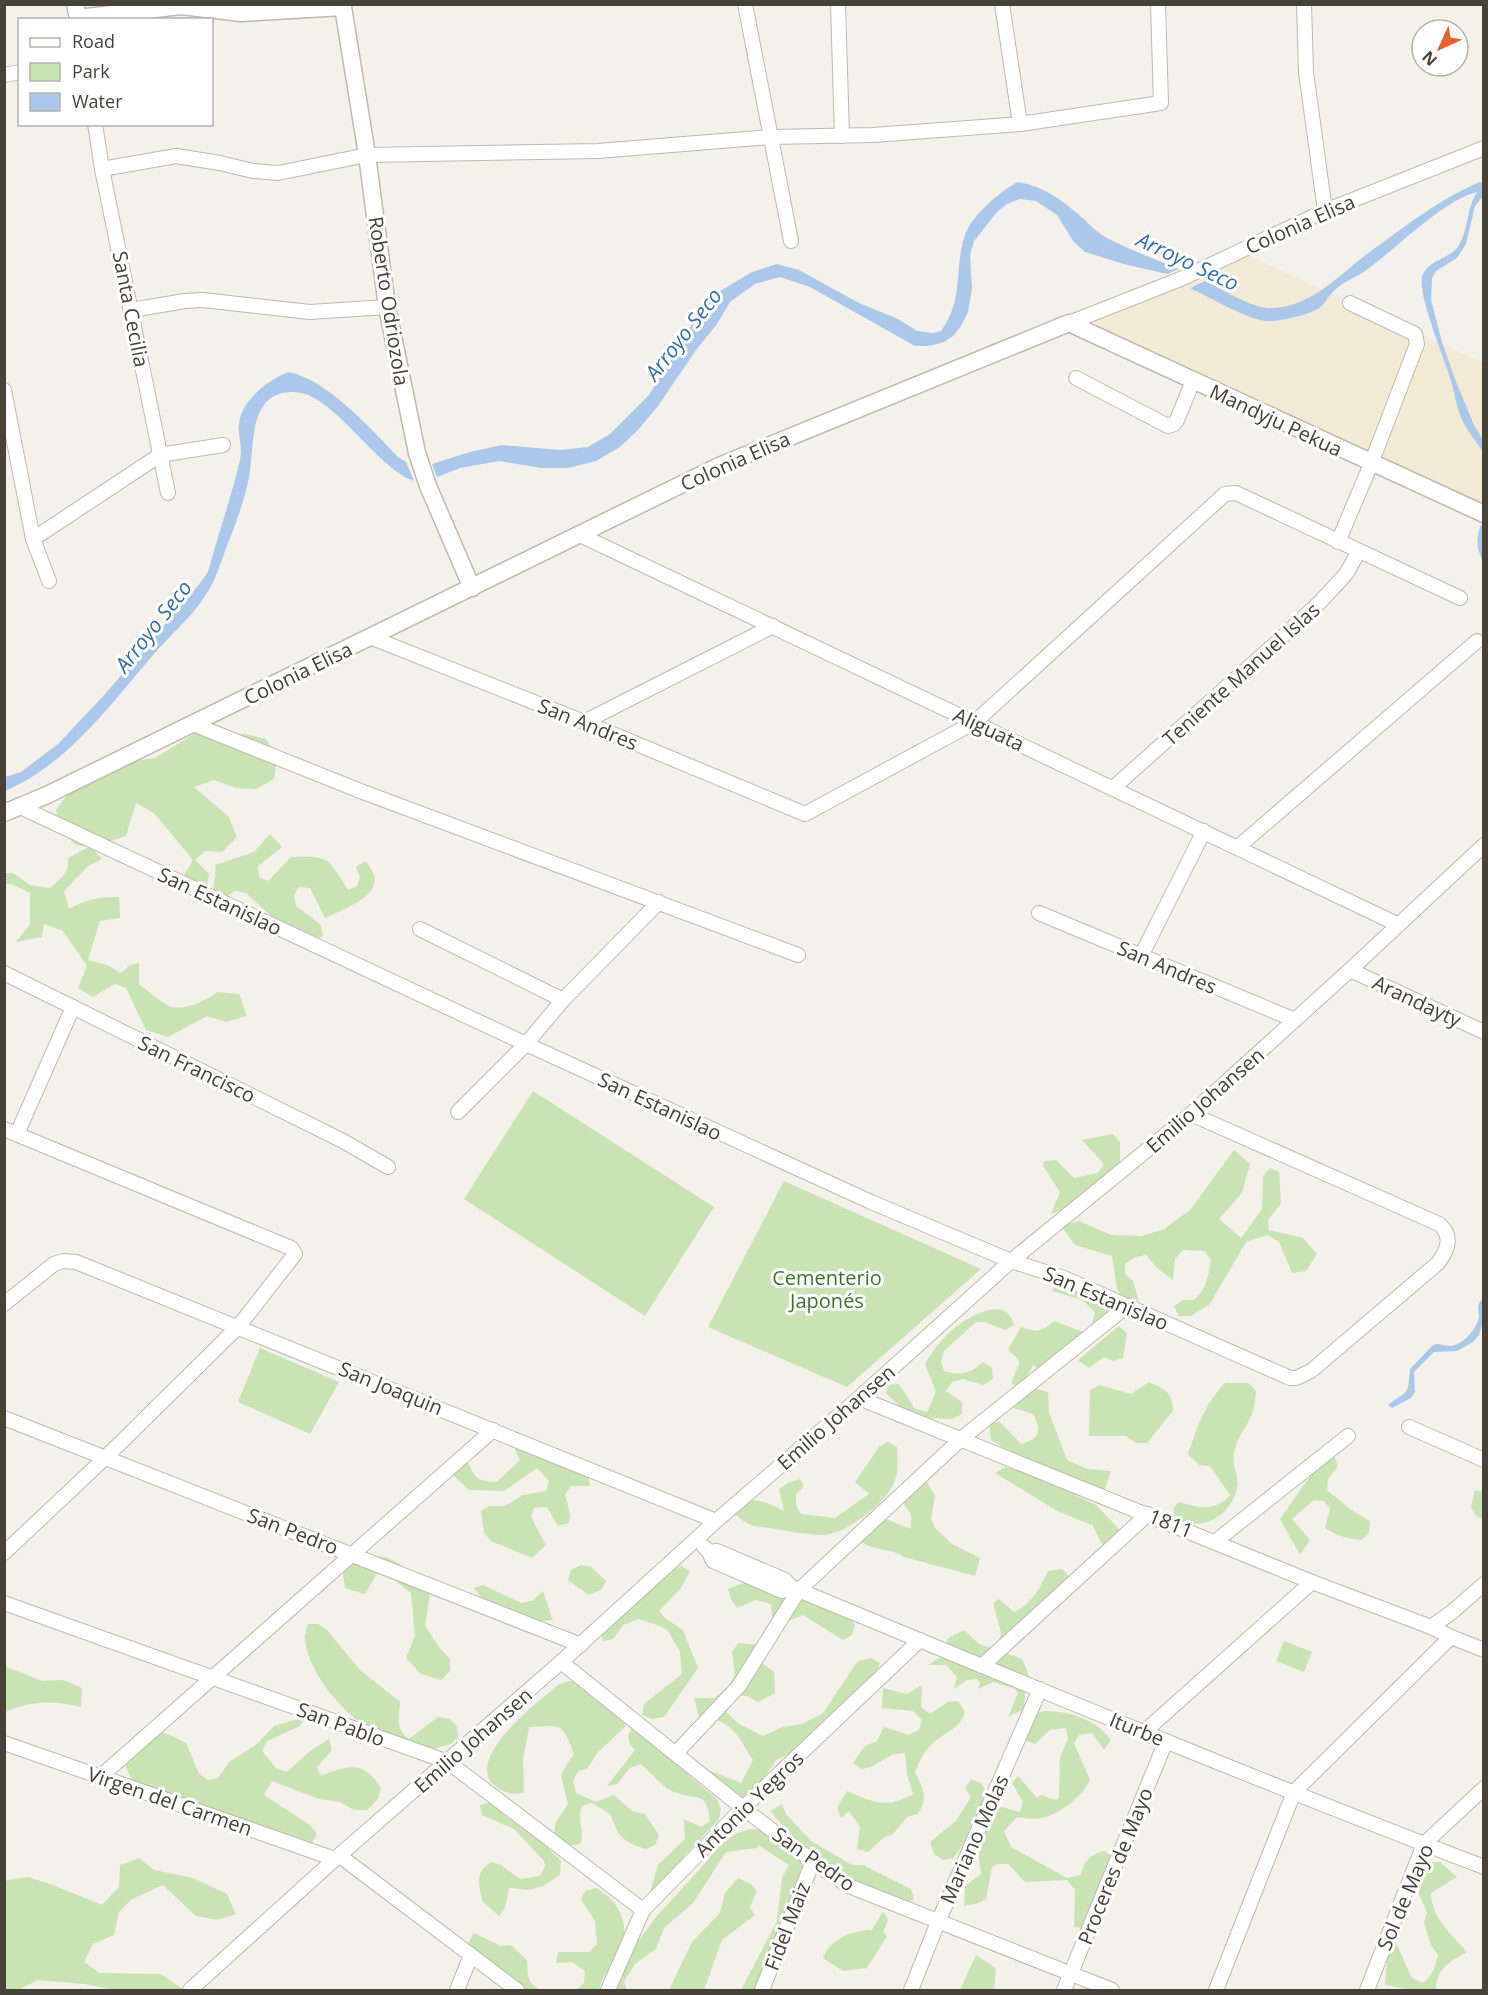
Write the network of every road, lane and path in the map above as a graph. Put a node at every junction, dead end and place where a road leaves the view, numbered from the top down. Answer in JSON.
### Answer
{"nodes":[{"id":1,"x":746,"y":4,"type":"edge"},
{"id":2,"x":838,"y":4,"type":"edge"},
{"id":3,"x":1002,"y":4,"type":"edge"},
{"id":4,"x":1158,"y":4,"type":"edge"},
{"id":5,"x":1304,"y":4,"type":"edge"},
{"id":6,"x":343,"y":6,"type":"edge"},
{"id":7,"x":77,"y":14,"type":"edge"},
{"id":8,"x":1020,"y":124,"type":"junction"},
{"id":9,"x":95,"y":126,"type":"edge"},
{"id":10,"x":842,"y":136,"type":"junction"},
{"id":11,"x":771,"y":137,"type":"junction"},
{"id":12,"x":1484,"y":148,"type":"edge"},
{"id":13,"x":367,"y":155,"type":"junction"},
{"id":14,"x":102,"y":169,"type":"junction"},
{"id":15,"x":1325,"y":212,"type":"junction"},
{"id":16,"x":791,"y":241,"type":"dead end"},
{"id":17,"x":1350,"y":303,"type":"dead end"},
{"id":18,"x":387,"y":306,"type":"junction"},
{"id":19,"x":131,"y":310,"type":"junction"},
{"id":20,"x":1069,"y":323,"type":"junction"},
{"id":21,"x":1076,"y":378,"type":"dead end"},
{"id":22,"x":1193,"y":381,"type":"junction"},
{"id":23,"x":4,"y":390,"type":"edge"},
{"id":24,"x":223,"y":445,"type":"dead end"},
{"id":25,"x":160,"y":455,"type":"junction"},
{"id":26,"x":1371,"y":464,"type":"junction"},
{"id":27,"x":168,"y":493,"type":"dead end"},
{"id":28,"x":1477,"y":511,"type":"edge"},
{"id":29,"x":580,"y":535,"type":"junction"},
{"id":30,"x":33,"y":539,"type":"junction"},
{"id":31,"x":1338,"y":542,"type":"junction"},
{"id":32,"x":1359,"y":552,"type":"junction"},
{"id":33,"x":48,"y":581,"type":"dead end"},
{"id":34,"x":472,"y":588,"type":"junction"},
{"id":35,"x":1460,"y":598,"type":"dead end"},
{"id":36,"x":773,"y":626,"type":"junction"},
{"id":37,"x":370,"y":637,"type":"junction"},
{"id":38,"x":1477,"y":641,"type":"dead end"},
{"id":39,"x":584,"y":722,"type":"junction"},
{"id":40,"x":975,"y":722,"type":"junction"},
{"id":41,"x":193,"y":723,"type":"junction"},
{"id":42,"x":1113,"y":788,"type":"junction"},
{"id":43,"x":11,"y":809,"type":"edge"},
{"id":44,"x":1204,"y":831,"type":"junction"},
{"id":45,"x":1484,"y":845,"type":"edge"},
{"id":46,"x":1238,"y":847,"type":"junction"},
{"id":47,"x":659,"y":902,"type":"junction"},
{"id":48,"x":1040,"y":913,"type":"dead end"},
{"id":49,"x":1397,"y":924,"type":"junction"},
{"id":50,"x":420,"y":929,"type":"dead end"},
{"id":51,"x":798,"y":955,"type":"dead end"},
{"id":52,"x":1141,"y":956,"type":"junction"},
{"id":53,"x":1350,"y":970,"type":"junction"},
{"id":54,"x":4,"y":973,"type":"edge"},
{"id":55,"x":563,"y":1000,"type":"junction"},
{"id":56,"x":73,"y":1007,"type":"junction"},
{"id":57,"x":1295,"y":1020,"type":"junction"},
{"id":58,"x":1484,"y":1032,"type":"edge"},
{"id":59,"x":526,"y":1044,"type":"junction"},
{"id":60,"x":458,"y":1112,"type":"dead end"},
{"id":61,"x":1191,"y":1114,"type":"junction"},
{"id":62,"x":11,"y":1132,"type":"edge"},
{"id":63,"x":388,"y":1167,"type":"dead end"},
{"id":64,"x":1011,"y":1261,"type":"junction"},
{"id":65,"x":4,"y":1304,"type":"edge"},
{"id":66,"x":1127,"y":1306,"type":"junction"},
{"id":67,"x":238,"y":1327,"type":"junction"},
{"id":68,"x":859,"y":1398,"type":"junction"},
{"id":69,"x":4,"y":1418,"type":"edge"},
{"id":70,"x":1409,"y":1427,"type":"dead end"},
{"id":71,"x":493,"y":1430,"type":"junction"},
{"id":72,"x":1348,"y":1436,"type":"dead end"},
{"id":73,"x":961,"y":1439,"type":"junction"},
{"id":74,"x":105,"y":1458,"type":"junction"},
{"id":75,"x":1484,"y":1460,"type":"edge"},
{"id":76,"x":1148,"y":1514,"type":"junction"},
{"id":77,"x":717,"y":1521,"type":"junction"},
{"id":78,"x":695,"y":1541,"type":"junction"},
{"id":79,"x":1216,"y":1541,"type":"junction"},
{"id":80,"x":4,"y":1553,"type":"edge"},
{"id":81,"x":353,"y":1554,"type":"junction"},
{"id":82,"x":1312,"y":1582,"type":"junction"},
{"id":83,"x":1484,"y":1584,"type":"edge"},
{"id":84,"x":795,"y":1588,"type":"junction"},
{"id":85,"x":4,"y":1603,"type":"edge"},
{"id":86,"x":1431,"y":1627,"type":"junction"},
{"id":87,"x":1451,"y":1637,"type":"junction"},
{"id":88,"x":920,"y":1640,"type":"junction"},
{"id":89,"x":581,"y":1645,"type":"junction"},
{"id":90,"x":1484,"y":1650,"type":"edge"},
{"id":91,"x":561,"y":1662,"type":"junction"},
{"id":92,"x":982,"y":1666,"type":"junction"},
{"id":93,"x":212,"y":1678,"type":"junction"},
{"id":94,"x":1040,"y":1689,"type":"junction"},
{"id":95,"x":1144,"y":1732,"type":"junction"},
{"id":96,"x":1166,"y":1741,"type":"junction"},
{"id":97,"x":4,"y":1743,"type":"edge"},
{"id":98,"x":676,"y":1753,"type":"junction"},
{"id":99,"x":448,"y":1762,"type":"junction"},
{"id":100,"x":100,"y":1777,"type":"junction"},
{"id":101,"x":1484,"y":1788,"type":"edge"},
{"id":102,"x":1294,"y":1792,"type":"junction"},
{"id":103,"x":743,"y":1808,"type":"junction"},
{"id":104,"x":1424,"y":1844,"type":"junction"},
{"id":105,"x":337,"y":1857,"type":"junction"},
{"id":106,"x":813,"y":1861,"type":"junction"},
{"id":107,"x":1484,"y":1867,"type":"edge"},
{"id":108,"x":643,"y":1910,"type":"junction"},
{"id":109,"x":938,"y":1923,"type":"junction"},
{"id":110,"x":471,"y":1955,"type":"junction"},
{"id":111,"x":1071,"y":1974,"type":"junction"},
{"id":112,"x":190,"y":1990,"type":"edge"},
{"id":113,"x":457,"y":1990,"type":"edge"},
{"id":114,"x":517,"y":1990,"type":"edge"},
{"id":115,"x":609,"y":1990,"type":"edge"},
{"id":116,"x":762,"y":1990,"type":"edge"},
{"id":117,"x":911,"y":1990,"type":"edge"},
{"id":118,"x":1064,"y":1990,"type":"edge"},
{"id":119,"x":1112,"y":1990,"type":"edge"},
{"id":120,"x":1216,"y":1990,"type":"edge"},
{"id":121,"x":1367,"y":1990,"type":"edge"}],
"edges":[{"from":1,"to":11,"type":"street"},
{"from":2,"to":10,"type":"street"},
{"from":3,"to":8,"type":"street"},
{"from":4,"to":8,"type":"street"},
{"from":5,"to":15,"type":"street"},
{"from":6,"to":7,"type":"street"},
{"from":6,"to":13,"type":"street","name":"Roberto Odriozola"},
{"from":8,"to":10,"type":"street"},
{"from":9,"to":14,"type":"street","name":"Santa Cecilia"},
{"from":10,"to":11,"type":"street"},
{"from":11,"to":13,"type":"street"},
{"from":11,"to":16,"type":"street"},
{"from":12,"to":15,"type":"street","name":"Colonia Elisa"},
{"from":13,"to":14,"type":"street"},
{"from":13,"to":18,"type":"street","name":"Roberto Odriozola"},
{"from":14,"to":19,"type":"street","name":"Santa Cecilia"},
{"from":15,"to":20,"type":"street","name":"Colonia Elisa"},
{"from":17,"to":26,"type":"street"},
{"from":18,"to":19,"type":"street"},
{"from":18,"to":34,"type":"street","name":"Roberto Odriozola"},
{"from":19,"to":25,"type":"street","name":"Santa Cecilia"},
{"from":20,"to":22,"type":"street","name":"Mandyju Pekua"},
{"from":20,"to":29,"type":"street","name":"Colonia Elisa"},
{"from":21,"to":22,"type":"street"},
{"from":22,"to":26,"type":"street","name":"Mandyju Pekua"},
{"from":23,"to":30,"type":"street"},
{"from":24,"to":25,"type":"street"},
{"from":25,"to":27,"type":"street","name":"Santa Cecilia"},
{"from":25,"to":30,"type":"street"},
{"from":26,"to":28,"type":"street","name":"Mandyju Pekua"},
{"from":26,"to":31,"type":"street"},
{"from":29,"to":34,"type":"street","name":"Colonia Elisa"},
{"from":29,"to":36,"type":"street","name":"Aliguata"},
{"from":30,"to":33,"type":"street"},
{"from":31,"to":32,"type":"street"},
{"from":31,"to":40,"type":"street"},
{"from":32,"to":35,"type":"street"},
{"from":32,"to":42,"type":"street","name":"Teniente Manuel Islas"},
{"from":34,"to":37,"type":"street","name":"Colonia Elisa"},
{"from":36,"to":39,"type":"street"},
{"from":36,"to":40,"type":"street","name":"Aliguata"},
{"from":37,"to":39,"type":"street","name":"San Andres"},
{"from":37,"to":41,"type":"street","name":"Colonia Elisa"},
{"from":38,"to":46,"type":"street"},
{"from":39,"to":40,"type":"street","name":"San Andres"},
{"from":40,"to":42,"type":"street","name":"Aliguata"},
{"from":41,"to":43,"type":"street","name":"Colonia Elisa"},
{"from":41,"to":47,"type":"street"},
{"from":42,"to":44,"type":"street","name":"Aliguata"},
{"from":43,"to":59,"type":"street","name":"San Estanislao"},
{"from":44,"to":46,"type":"street","name":"Aliguata"},
{"from":44,"to":52,"type":"street"},
{"from":45,"to":49,"type":"street","name":"Emilio Johansen"},
{"from":46,"to":49,"type":"street","name":"Aliguata"},
{"from":47,"to":51,"type":"street"},
{"from":47,"to":55,"type":"street"},
{"from":48,"to":52,"type":"street","name":"San Andres"},
{"from":49,"to":53,"type":"street","name":"Emilio Johansen"},
{"from":50,"to":55,"type":"street"},
{"from":52,"to":57,"type":"street","name":"San Andres"},
{"from":53,"to":57,"type":"street","name":"Emilio Johansen"},
{"from":53,"to":58,"type":"street","name":"Arandayty"},
{"from":54,"to":56,"type":"street","name":"San Francisco"},
{"from":55,"to":59,"type":"street"},
{"from":56,"to":62,"type":"street"},
{"from":56,"to":63,"type":"street","name":"San Francisco"},
{"from":57,"to":61,"type":"street","name":"Emilio Johansen"},
{"from":59,"to":60,"type":"street"},
{"from":59,"to":64,"type":"street","name":"San Estanislao"},
{"from":61,"to":64,"type":"street","name":"Emilio Johansen"},
{"from":61,"to":66,"type":"street","name":"San Estanislao"},
{"from":62,"to":67,"type":"street"},
{"from":64,"to":66,"type":"street","name":"San Estanislao"},
{"from":64,"to":68,"type":"street","name":"Emilio Johansen"},
{"from":65,"to":67,"type":"street","name":"San Joaquin"},
{"from":66,"to":73,"type":"street"},
{"from":67,"to":71,"type":"street","name":"San Joaquin"},
{"from":67,"to":74,"type":"street"},
{"from":68,"to":73,"type":"street","name":"1811"},
{"from":68,"to":77,"type":"street","name":"Emilio Johansen"},
{"from":69,"to":74,"type":"street","name":"San Pedro"},
{"from":70,"to":75,"type":"street"},
{"from":71,"to":77,"type":"street","name":"San Joaquin"},
{"from":71,"to":81,"type":"street"},
{"from":72,"to":79,"type":"street"},
{"from":73,"to":76,"type":"street","name":"1811"},
{"from":73,"to":84,"type":"street"},
{"from":74,"to":80,"type":"street"},
{"from":74,"to":81,"type":"street","name":"San Pedro"},
{"from":76,"to":79,"type":"street","name":"1811"},
{"from":76,"to":92,"type":"street"},
{"from":77,"to":78,"type":"street","name":"Emilio Johansen"},
{"from":78,"to":84,"type":"street","name":"Iturbe"},
{"from":78,"to":89,"type":"street","name":"Emilio Johansen"},
{"from":79,"to":82,"type":"street","name":"1811"},
{"from":81,"to":89,"type":"street","name":"San Pedro"},
{"from":81,"to":93,"type":"street"},
{"from":82,"to":86,"type":"street","name":"1811"},
{"from":82,"to":95,"type":"street"},
{"from":83,"to":86,"type":"street"},
{"from":84,"to":88,"type":"street","name":"Iturbe"},
{"from":84,"to":98,"type":"street"},
{"from":85,"to":93,"type":"street","name":"San Pablo"},
{"from":86,"to":87,"type":"street","name":"1811"},
{"from":87,"to":90,"type":"street","name":"1811"},
{"from":87,"to":102,"type":"street"},
{"from":88,"to":92,"type":"street","name":"Iturbe"},
{"from":88,"to":103,"type":"street","name":"Antonio Yegros"},
{"from":89,"to":91,"type":"street","name":"Emilio Johansen"},
{"from":91,"to":98,"type":"street","name":"San Pedro"},
{"from":91,"to":99,"type":"street","name":"Emilio Johansen"},
{"from":92,"to":94,"type":"street","name":"Iturbe"},
{"from":93,"to":99,"type":"street","name":"San Pablo"},
{"from":93,"to":100,"type":"street"},
{"from":94,"to":95,"type":"street","name":"Iturbe"},
{"from":94,"to":109,"type":"street","name":"Mariano Molas"},
{"from":95,"to":96,"type":"street","name":"Iturbe"},
{"from":96,"to":102,"type":"street","name":"Iturbe"},
{"from":96,"to":111,"type":"street","name":"Proceres de Mayo"},
{"from":97,"to":100,"type":"street","name":"Virgen del Carmen"},
{"from":98,"to":103,"type":"street","name":"San Pedro"},
{"from":99,"to":105,"type":"street","name":"Emilio Johansen"},
{"from":99,"to":108,"type":"street","name":"San Pablo"},
{"from":100,"to":105,"type":"street","name":"Virgen del Carmen"},
{"from":101,"to":104,"type":"street","name":"Sol de Mayo"},
{"from":102,"to":104,"type":"street","name":"Iturbe"},
{"from":102,"to":120,"type":"street"},
{"from":103,"to":106,"type":"street","name":"San Pedro"},
{"from":103,"to":108,"type":"street","name":"Antonio Yegros"},
{"from":104,"to":107,"type":"street","name":"Iturbe"},
{"from":104,"to":121,"type":"street","name":"Sol de Mayo"},
{"from":105,"to":110,"type":"street","name":"Virgen del Carmen"},
{"from":105,"to":112,"type":"street","name":"Emilio Johansen"},
{"from":106,"to":109,"type":"street","name":"San Pedro"},
{"from":106,"to":116,"type":"street","name":"Fidel Maiz"},
{"from":108,"to":115,"type":"street","name":"Antonio Yegros"},
{"from":109,"to":111,"type":"street","name":"San Pedro"},
{"from":109,"to":117,"type":"street","name":"Mariano Molas"},
{"from":110,"to":113,"type":"street"},
{"from":110,"to":114,"type":"street","name":"Virgen del Carmen"},
{"from":111,"to":118,"type":"street","name":"Proceres de Mayo"},
{"from":111,"to":119,"type":"street","name":"San Pedro"}]}
